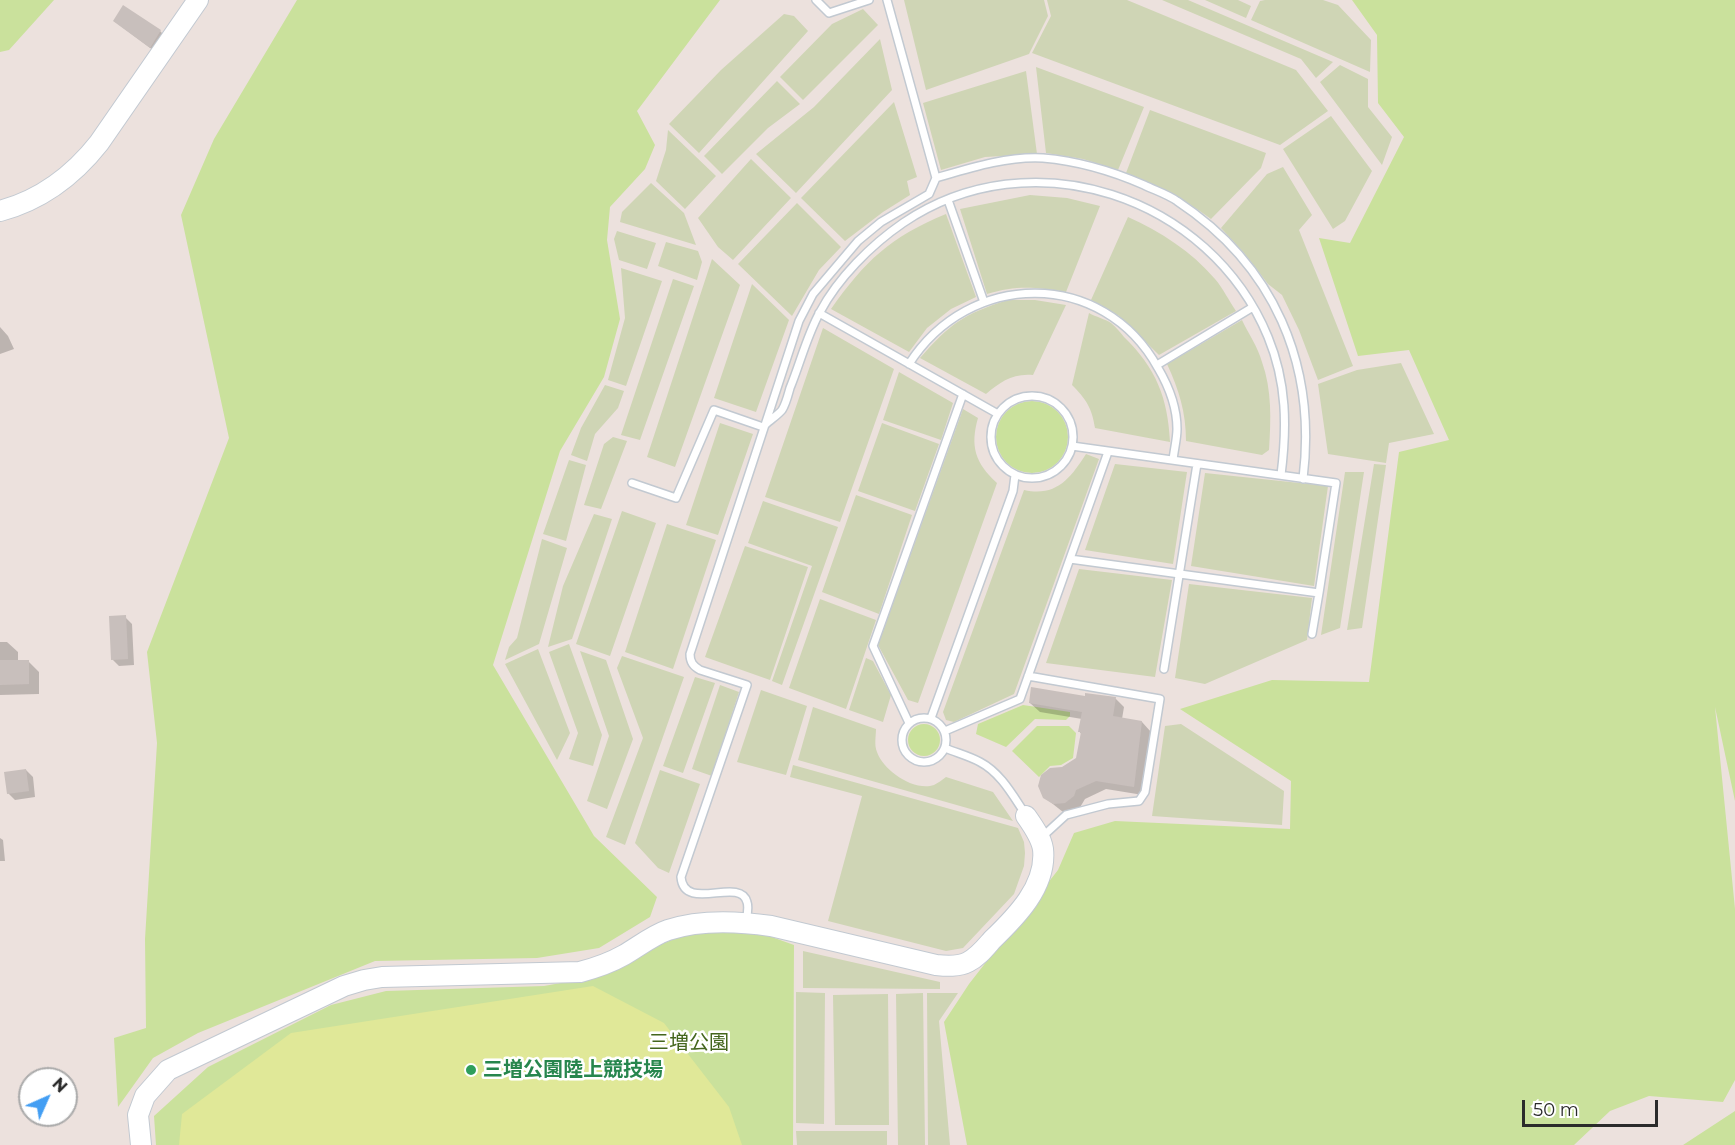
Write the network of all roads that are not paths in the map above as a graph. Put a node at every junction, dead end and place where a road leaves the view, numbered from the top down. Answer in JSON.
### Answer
{"nodes":[{"id":1,"x":198,"y":0,"type":"edge"},
{"id":2,"x":816,"y":0,"type":"edge"},
{"id":3,"x":869,"y":0,"type":"edge"},
{"id":4,"x":887,"y":0,"type":"edge"},
{"id":5,"x":936,"y":178,"type":"junction"},
{"id":6,"x":948,"y":200,"type":"junction"},
{"id":7,"x":0,"y":211,"type":"edge"},
{"id":8,"x":984,"y":302,"type":"junction"},
{"id":9,"x":1253,"y":307,"type":"junction"},
{"id":10,"x":819,"y":313,"type":"junction"},
{"id":11,"x":909,"y":364,"type":"junction"},
{"id":12,"x":1157,"y":364,"type":"junction"},
{"id":13,"x":963,"y":394,"type":"junction"},
{"id":14,"x":998,"y":414,"type":"junction"},
{"id":15,"x":763,"y":427,"type":"junction"},
{"id":16,"x":1072,"y":446,"type":"junction"},
{"id":17,"x":1108,"y":452,"type":"junction"},
{"id":18,"x":1173,"y":460,"type":"junction"},
{"id":19,"x":1197,"y":464,"type":"junction"},
{"id":20,"x":1015,"y":475,"type":"junction"},
{"id":21,"x":1281,"y":475,"type":"junction"},
{"id":22,"x":1303,"y":478,"type":"junction"},
{"id":23,"x":632,"y":483,"type":"dead end"},
{"id":24,"x":1070,"y":559,"type":"junction"},
{"id":25,"x":1179,"y":574,"type":"junction"},
{"id":26,"x":1318,"y":593,"type":"junction"},
{"id":27,"x":1312,"y":634,"type":"dead end"},
{"id":28,"x":1164,"y":669,"type":"dead end"},
{"id":29,"x":1028,"y":676,"type":"junction"},
{"id":30,"x":931,"y":718,"type":"junction"},
{"id":31,"x":909,"y":723,"type":"junction"},
{"id":32,"x":945,"y":731,"type":"junction"},
{"id":33,"x":945,"y":748,"type":"junction"},
{"id":34,"x":1026,"y":816,"type":"joint"},
{"id":35,"x":1040,"y":839,"type":"junction"},
{"id":36,"x":746,"y":922,"type":"junction"},
{"id":37,"x":141,"y":1145,"type":"edge"}],
"edges":[{"from":1,"to":7,"type":"street"},
{"from":2,"to":3,"type":"lane"},
{"from":4,"to":5,"type":"lane"},
{"from":5,"to":15,"type":"lane"},
{"from":5,"to":22,"type":"lane"},
{"from":6,"to":8,"type":"lane"},
{"from":6,"to":9,"type":"lane"},
{"from":6,"to":10,"type":"lane"},
{"from":8,"to":11,"type":"lane"},
{"from":8,"to":12,"type":"lane"},
{"from":9,"to":12,"type":"lane"},
{"from":9,"to":21,"type":"lane"},
{"from":10,"to":11,"type":"lane"},
{"from":10,"to":15,"type":"lane"},
{"from":11,"to":13,"type":"lane"},
{"from":12,"to":18,"type":"lane"},
{"from":13,"to":14,"type":"lane"},
{"from":13,"to":31,"type":"lane"},
{"from":14,"to":16,"type":"lane"},
{"from":14,"to":20,"type":"lane"},
{"from":15,"to":23,"type":"lane"},
{"from":15,"to":36,"type":"lane"},
{"from":16,"to":17,"type":"lane"},
{"from":16,"to":20,"type":"lane"},
{"from":17,"to":18,"type":"lane"},
{"from":17,"to":24,"type":"lane"},
{"from":18,"to":19,"type":"lane"},
{"from":19,"to":21,"type":"lane"},
{"from":19,"to":25,"type":"lane"},
{"from":20,"to":30,"type":"lane"},
{"from":21,"to":22,"type":"lane"},
{"from":22,"to":26,"type":"lane"},
{"from":24,"to":25,"type":"lane"},
{"from":24,"to":29,"type":"lane"},
{"from":25,"to":26,"type":"lane"},
{"from":25,"to":28,"type":"lane"},
{"from":26,"to":27,"type":"lane"},
{"from":29,"to":32,"type":"lane"},
{"from":29,"to":35,"type":"lane"},
{"from":30,"to":31,"type":"lane"},
{"from":30,"to":32,"type":"lane"},
{"from":31,"to":33,"type":"lane"},
{"from":32,"to":33,"type":"lane"},
{"from":33,"to":34,"type":"lane"},
{"from":34,"to":35,"type":"street"},
{"from":35,"to":36,"type":"street"},
{"from":36,"to":37,"type":"street"}]}
